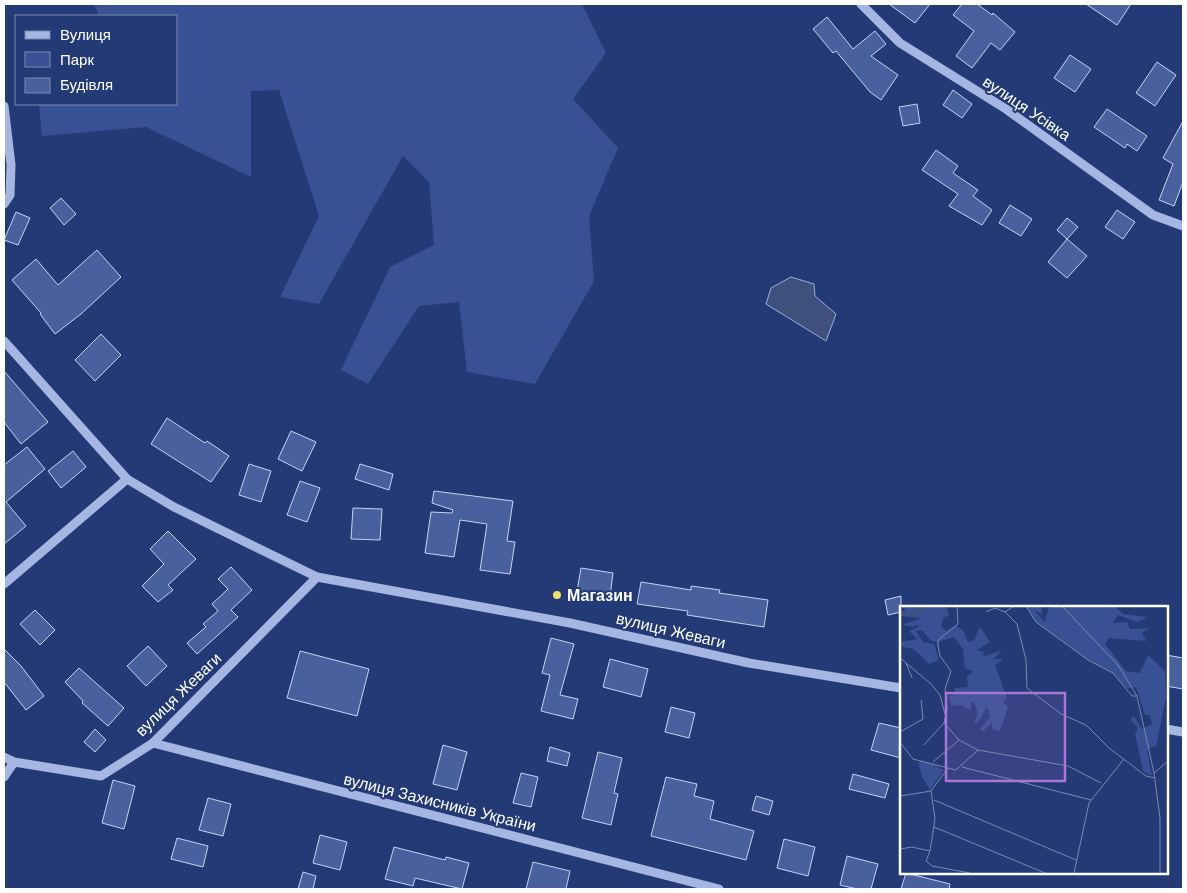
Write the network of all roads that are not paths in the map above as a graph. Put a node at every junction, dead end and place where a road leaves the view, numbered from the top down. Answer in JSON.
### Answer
{"nodes":[{"id":1,"x":861,"y":4,"type":"edge"},
{"id":2,"x":4,"y":106,"type":"edge"},
{"id":3,"x":4,"y":204,"type":"edge"},
{"id":4,"x":1183,"y":226,"type":"edge"},
{"id":5,"x":4,"y":341,"type":"edge"},
{"id":6,"x":127,"y":478,"type":"junction"},
{"id":7,"x":317,"y":576,"type":"junction"},
{"id":8,"x":4,"y":584,"type":"edge"},
{"id":9,"x":900,"y":688,"type":"edge"},
{"id":10,"x":1167,"y":729,"type":"edge"},
{"id":11,"x":1183,"y":732,"type":"edge"},
{"id":12,"x":152,"y":743,"type":"junction"},
{"id":13,"x":4,"y":757,"type":"edge"},
{"id":14,"x":14,"y":762,"type":"junction"},
{"id":15,"x":4,"y":777,"type":"edge"},
{"id":16,"x":719,"y":889,"type":"edge"}],
"edges":[{"from":1,"to":4,"type":"street","name":"вулиця Усівка"},
{"from":2,"to":3,"type":"street"},
{"from":5,"to":6,"type":"street","name":"вулиця Жеваги"},
{"from":6,"to":7,"type":"street","name":"вулиця Жеваги"},
{"from":6,"to":8,"type":"street"},
{"from":7,"to":9,"type":"street","name":"вулиця Жеваги"},
{"from":7,"to":12,"type":"street","name":"вулиця Жеваги"},
{"from":10,"to":11,"type":"street"},
{"from":12,"to":14,"type":"street","name":"вулиця Жеваги"},
{"from":12,"to":16,"type":"street","name":"вулиця Захисників України"},
{"from":13,"to":14,"type":"street","name":"вулиця Жеваги"},
{"from":14,"to":15,"type":"street"}]}
